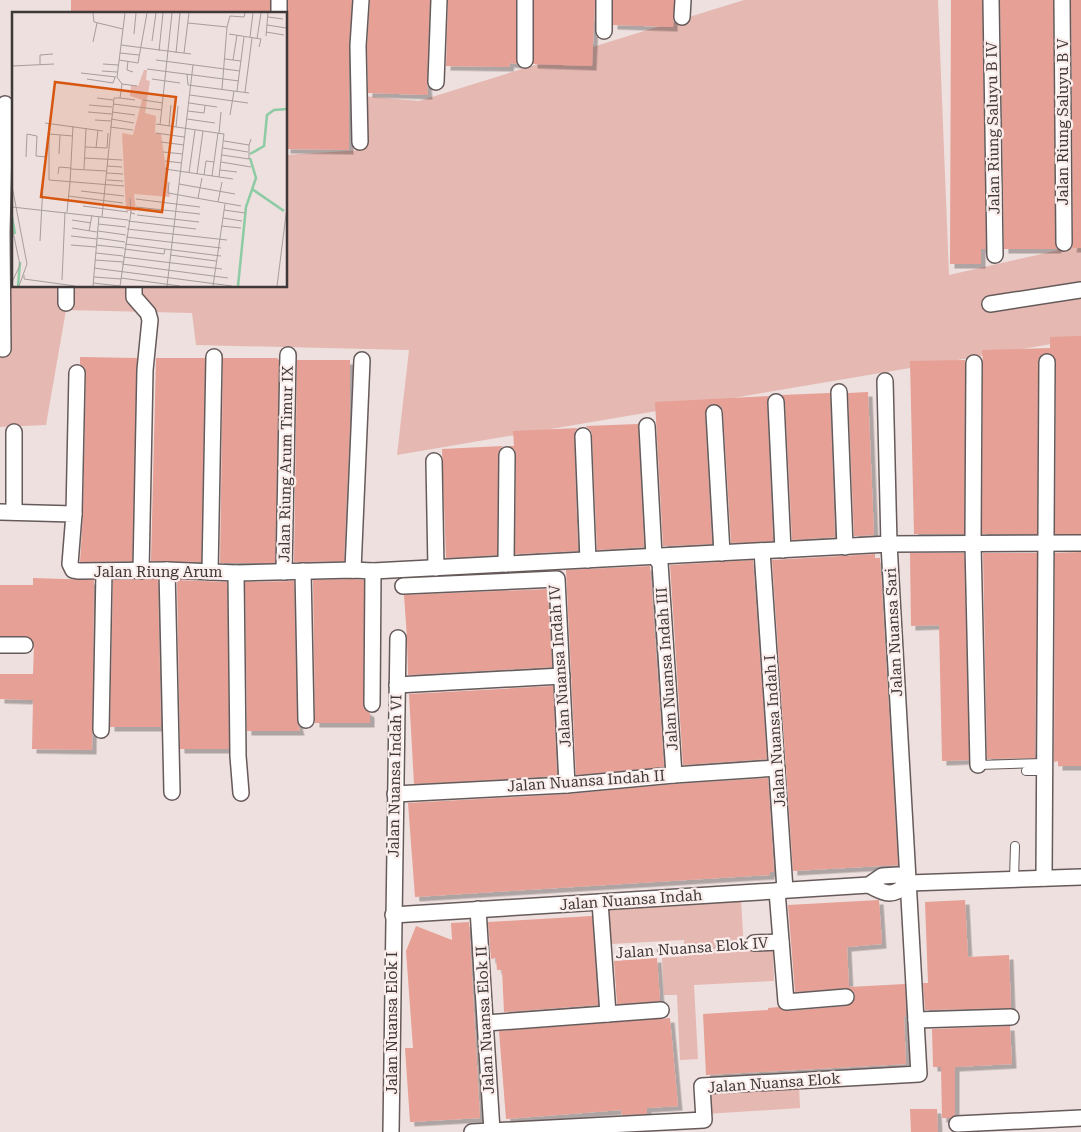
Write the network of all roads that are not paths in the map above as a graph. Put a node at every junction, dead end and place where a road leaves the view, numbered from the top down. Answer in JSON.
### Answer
{"nodes":[{"id":1,"x":361,"y":0,"type":"edge"},
{"id":2,"x":439,"y":0,"type":"edge"},
{"id":3,"x":525,"y":0,"type":"edge"},
{"id":4,"x":604,"y":0,"type":"edge"},
{"id":5,"x":683,"y":0,"type":"edge"},
{"id":6,"x":991,"y":0,"type":"edge"},
{"id":7,"x":1062,"y":0,"type":"edge"},
{"id":8,"x":682,"y":18,"type":"dead end"},
{"id":9,"x":604,"y":31,"type":"dead end"},
{"id":10,"x":525,"y":60,"type":"dead end"},
{"id":11,"x":436,"y":82,"type":"dead end"},
{"id":12,"x":6,"y":104,"type":"edge"},
{"id":13,"x":360,"y":142,"type":"dead end"},
{"id":14,"x":1064,"y":244,"type":"dead end"},
{"id":15,"x":995,"y":255,"type":"dead end"},
{"id":16,"x":66,"y":288,"type":"edge"},
{"id":17,"x":134,"y":288,"type":"edge"},
{"id":18,"x":1081,"y":290,"type":"edge"},
{"id":19,"x":66,"y":303,"type":"dead end"},
{"id":20,"x":990,"y":304,"type":"dead end"},
{"id":21,"x":3,"y":350,"type":"dead end"},
{"id":22,"x":288,"y":355,"type":"dead end"},
{"id":23,"x":214,"y":357,"type":"dead end"},
{"id":24,"x":362,"y":360,"type":"dead end"},
{"id":25,"x":1047,"y":362,"type":"dead end"},
{"id":26,"x":974,"y":363,"type":"dead end"},
{"id":27,"x":77,"y":373,"type":"dead end"},
{"id":28,"x":885,"y":381,"type":"dead end"},
{"id":29,"x":838,"y":392,"type":"dead end"},
{"id":30,"x":776,"y":402,"type":"dead end"},
{"id":31,"x":714,"y":413,"type":"dead end"},
{"id":32,"x":647,"y":426,"type":"dead end"},
{"id":33,"x":14,"y":432,"type":"dead end"},
{"id":34,"x":582,"y":436,"type":"dead end"},
{"id":35,"x":507,"y":455,"type":"dead end"},
{"id":36,"x":434,"y":461,"type":"dead end"},
{"id":37,"x":7,"y":512,"type":"edge"},
{"id":38,"x":74,"y":514,"type":"junction"},
{"id":39,"x":1081,"y":543,"type":"edge"},
{"id":40,"x":888,"y":544,"type":"junction"},
{"id":41,"x":973,"y":544,"type":"junction"},
{"id":42,"x":1047,"y":544,"type":"junction"},
{"id":43,"x":845,"y":546,"type":"junction"},
{"id":44,"x":783,"y":550,"type":"junction"},
{"id":45,"x":762,"y":551,"type":"junction"},
{"id":46,"x":722,"y":553,"type":"junction"},
{"id":47,"x":588,"y":560,"type":"junction"},
{"id":48,"x":657,"y":560,"type":"junction"},
{"id":49,"x":506,"y":564,"type":"junction"},
{"id":50,"x":436,"y":568,"type":"junction"},
{"id":51,"x":167,"y":570,"type":"junction"},
{"id":52,"x":353,"y":570,"type":"junction"},
{"id":53,"x":141,"y":571,"type":"junction"},
{"id":54,"x":303,"y":571,"type":"junction"},
{"id":55,"x":104,"y":572,"type":"junction"},
{"id":56,"x":210,"y":572,"type":"junction"},
{"id":57,"x":284,"y":572,"type":"junction"},
{"id":58,"x":373,"y":572,"type":"junction"},
{"id":59,"x":236,"y":573,"type":"junction"},
{"id":60,"x":403,"y":586,"type":"dead end"},
{"id":61,"x":398,"y":638,"type":"dead end"},
{"id":62,"x":0,"y":644,"type":"edge"},
{"id":63,"x":24,"y":645,"type":"dead end"},
{"id":64,"x":562,"y":676,"type":"junction"},
{"id":65,"x":397,"y":685,"type":"junction"},
{"id":66,"x":372,"y":704,"type":"dead end"},
{"id":67,"x":306,"y":720,"type":"dead end"},
{"id":68,"x":101,"y":730,"type":"dead end"},
{"id":69,"x":978,"y":765,"type":"joint"},
{"id":70,"x":1045,"y":767,"type":"junction"},
{"id":71,"x":777,"y":768,"type":"junction"},
{"id":72,"x":1026,"y":771,"type":"dead end"},
{"id":73,"x":674,"y":774,"type":"junction"},
{"id":74,"x":567,"y":784,"type":"junction"},
{"id":75,"x":172,"y":792,"type":"dead end"},
{"id":76,"x":241,"y":793,"type":"dead end"},
{"id":77,"x":395,"y":794,"type":"junction"},
{"id":78,"x":1015,"y":846,"type":"dead end"},
{"id":79,"x":1081,"y":876,"type":"edge"},
{"id":80,"x":1044,"y":878,"type":"junction"},
{"id":81,"x":903,"y":879,"type":"junction"},
{"id":82,"x":1014,"y":879,"type":"junction"},
{"id":83,"x":869,"y":885,"type":"junction"},
{"id":84,"x":781,"y":891,"type":"junction"},
{"id":85,"x":600,"y":902,"type":"junction"},
{"id":86,"x":478,"y":909,"type":"junction"},
{"id":87,"x":910,"y":914,"type":"joint"},
{"id":88,"x":393,"y":915,"type":"junction"},
{"id":89,"x":781,"y":942,"type":"junction"},
{"id":90,"x":754,"y":943,"type":"road end"},
{"id":91,"x":846,"y":997,"type":"dead end"},
{"id":92,"x":660,"y":1010,"type":"dead end"},
{"id":93,"x":608,"y":1014,"type":"junction"},
{"id":94,"x":1011,"y":1017,"type":"dead end"},
{"id":95,"x":916,"y":1020,"type":"junction"},
{"id":96,"x":486,"y":1023,"type":"junction"},
{"id":97,"x":1081,"y":1118,"type":"edge"},
{"id":98,"x":957,"y":1124,"type":"dead end"},
{"id":99,"x":704,"y":1126,"type":"edge"},
{"id":100,"x":492,"y":1131,"type":"edge"},
{"id":101,"x":391,"y":1132,"type":"edge"},
{"id":102,"x":472,"y":1132,"type":"edge"}],
"edges":[{"from":1,"to":13,"type":"street"},
{"from":2,"to":11,"type":"street"},
{"from":3,"to":10,"type":"street"},
{"from":4,"to":9,"type":"street"},
{"from":5,"to":8,"type":"street"},
{"from":6,"to":15,"type":"street","name":"Jalan Riung Saluyu B IV"},
{"from":7,"to":14,"type":"street","name":"Jalan Riung Saluyu B V"},
{"from":12,"to":21,"type":"street"},
{"from":16,"to":19,"type":"street"},
{"from":17,"to":53,"type":"street"},
{"from":18,"to":20,"type":"street"},
{"from":22,"to":57,"type":"street","name":"Jalan Riung Arum Timur IX"},
{"from":23,"to":56,"type":"street"},
{"from":24,"to":52,"type":"street"},
{"from":25,"to":42,"type":"street"},
{"from":26,"to":41,"type":"street"},
{"from":27,"to":38,"type":"street"},
{"from":28,"to":40,"type":"street","name":"Jalan Nuansa Sari"},
{"from":29,"to":43,"type":"street"},
{"from":30,"to":44,"type":"street"},
{"from":31,"to":46,"type":"street"},
{"from":32,"to":48,"type":"street","name":"Jalan Nuansa Indah III"},
{"from":33,"to":37,"type":"street"},
{"from":34,"to":47,"type":"street"},
{"from":35,"to":49,"type":"street"},
{"from":36,"to":50,"type":"street"},
{"from":37,"to":38,"type":"street"},
{"from":38,"to":55,"type":"street","name":"Jalan Riung Arum"},
{"from":39,"to":42,"type":"street","name":"Jalan Riung Arum"},
{"from":40,"to":41,"type":"street","name":"Jalan Riung Arum"},
{"from":40,"to":43,"type":"street","name":"Jalan Riung Arum"},
{"from":40,"to":81,"type":"street","name":"Jalan Nuansa Sari"},
{"from":41,"to":42,"type":"street","name":"Jalan Riung Arum"},
{"from":41,"to":69,"type":"street"},
{"from":42,"to":70,"type":"street"},
{"from":43,"to":44,"type":"street","name":"Jalan Riung Arum"},
{"from":44,"to":45,"type":"street","name":"Jalan Riung Arum"},
{"from":45,"to":46,"type":"street","name":"Jalan Riung Arum"},
{"from":45,"to":71,"type":"street","name":"Jalan Nuansa Indah I"},
{"from":46,"to":48,"type":"street","name":"Jalan Riung Arum"},
{"from":47,"to":48,"type":"street","name":"Jalan Riung Arum"},
{"from":47,"to":49,"type":"street","name":"Jalan Riung Arum"},
{"from":48,"to":73,"type":"street","name":"Jalan Nuansa Indah III"},
{"from":49,"to":50,"type":"street","name":"Jalan Riung Arum"},
{"from":50,"to":58,"type":"street","name":"Jalan Riung Arum"},
{"from":51,"to":53,"type":"street","name":"Jalan Riung Arum"},
{"from":51,"to":56,"type":"street","name":"Jalan Riung Arum"},
{"from":51,"to":75,"type":"street"},
{"from":52,"to":54,"type":"street","name":"Jalan Riung Arum"},
{"from":52,"to":58,"type":"street","name":"Jalan Riung Arum"},
{"from":53,"to":55,"type":"street","name":"Jalan Riung Arum"},
{"from":54,"to":57,"type":"street","name":"Jalan Riung Arum"},
{"from":54,"to":67,"type":"street"},
{"from":55,"to":68,"type":"street"},
{"from":56,"to":59,"type":"street","name":"Jalan Riung Arum"},
{"from":57,"to":59,"type":"street","name":"Jalan Riung Arum"},
{"from":58,"to":66,"type":"street"},
{"from":59,"to":76,"type":"street"},
{"from":60,"to":64,"type":"street","name":"Jalan Nuansa Indah IV"},
{"from":61,"to":65,"type":"street","name":"Jalan Nuansa Indah VI"},
{"from":62,"to":63,"type":"street"},
{"from":64,"to":65,"type":"street"},
{"from":64,"to":74,"type":"street","name":"Jalan Nuansa Indah IV"},
{"from":65,"to":77,"type":"street","name":"Jalan Nuansa Indah VI"},
{"from":69,"to":70,"type":"lane"},
{"from":70,"to":72,"type":"lane"},
{"from":70,"to":80,"type":"street"},
{"from":71,"to":73,"type":"street","name":"Jalan Nuansa Indah II"},
{"from":71,"to":84,"type":"street","name":"Jalan Nuansa Indah I"},
{"from":73,"to":74,"type":"street","name":"Jalan Nuansa Indah II"},
{"from":74,"to":77,"type":"street","name":"Jalan Nuansa Indah II"},
{"from":77,"to":88,"type":"street","name":"Jalan Nuansa Indah VI"},
{"from":78,"to":82,"type":"lane"},
{"from":79,"to":80,"type":"street","name":"Jalan Nuansa Indah"},
{"from":80,"to":82,"type":"street","name":"Jalan Nuansa Indah"},
{"from":81,"to":82,"type":"street","name":"Jalan Nuansa Indah"},
{"from":81,"to":83,"type":"street","name":"Jalan Nuansa Indah"},
{"from":81,"to":83,"type":"street"},
{"from":81,"to":87,"type":"street","name":"Jalan Nuansa Sari"},
{"from":83,"to":84,"type":"street","name":"Jalan Nuansa Indah"},
{"from":84,"to":85,"type":"street","name":"Jalan Nuansa Indah"},
{"from":84,"to":89,"type":"street","name":"Jalan Nuansa Indah I"},
{"from":85,"to":86,"type":"street","name":"Jalan Nuansa Indah"},
{"from":85,"to":93,"type":"street","name":"Jalan Nuansa Elok IV"},
{"from":86,"to":88,"type":"street","name":"Jalan Nuansa Indah"},
{"from":86,"to":96,"type":"street","name":"Jalan Nuansa Elok II"},
{"from":87,"to":95,"type":"street","name":"Jalan Nuansa Elok"},
{"from":88,"to":101,"type":"street","name":"Jalan Nuansa Elok I"},
{"from":89,"to":90,"type":"street","name":"Jalan Nuansa Elok IV"},
{"from":89,"to":91,"type":"street","name":"Jalan Nuansa Indah I"},
{"from":92,"to":93,"type":"street"},
{"from":93,"to":96,"type":"street"},
{"from":94,"to":95,"type":"street"},
{"from":95,"to":99,"type":"street","name":"Jalan Nuansa Elok"},
{"from":96,"to":100,"type":"street","name":"Jalan Nuansa Elok II"},
{"from":97,"to":98,"type":"street"},
{"from":99,"to":100,"type":"street","name":"Jalan Nuansa Elok"},
{"from":100,"to":102,"type":"street","name":"Jalan Nuansa Elok"}]}
